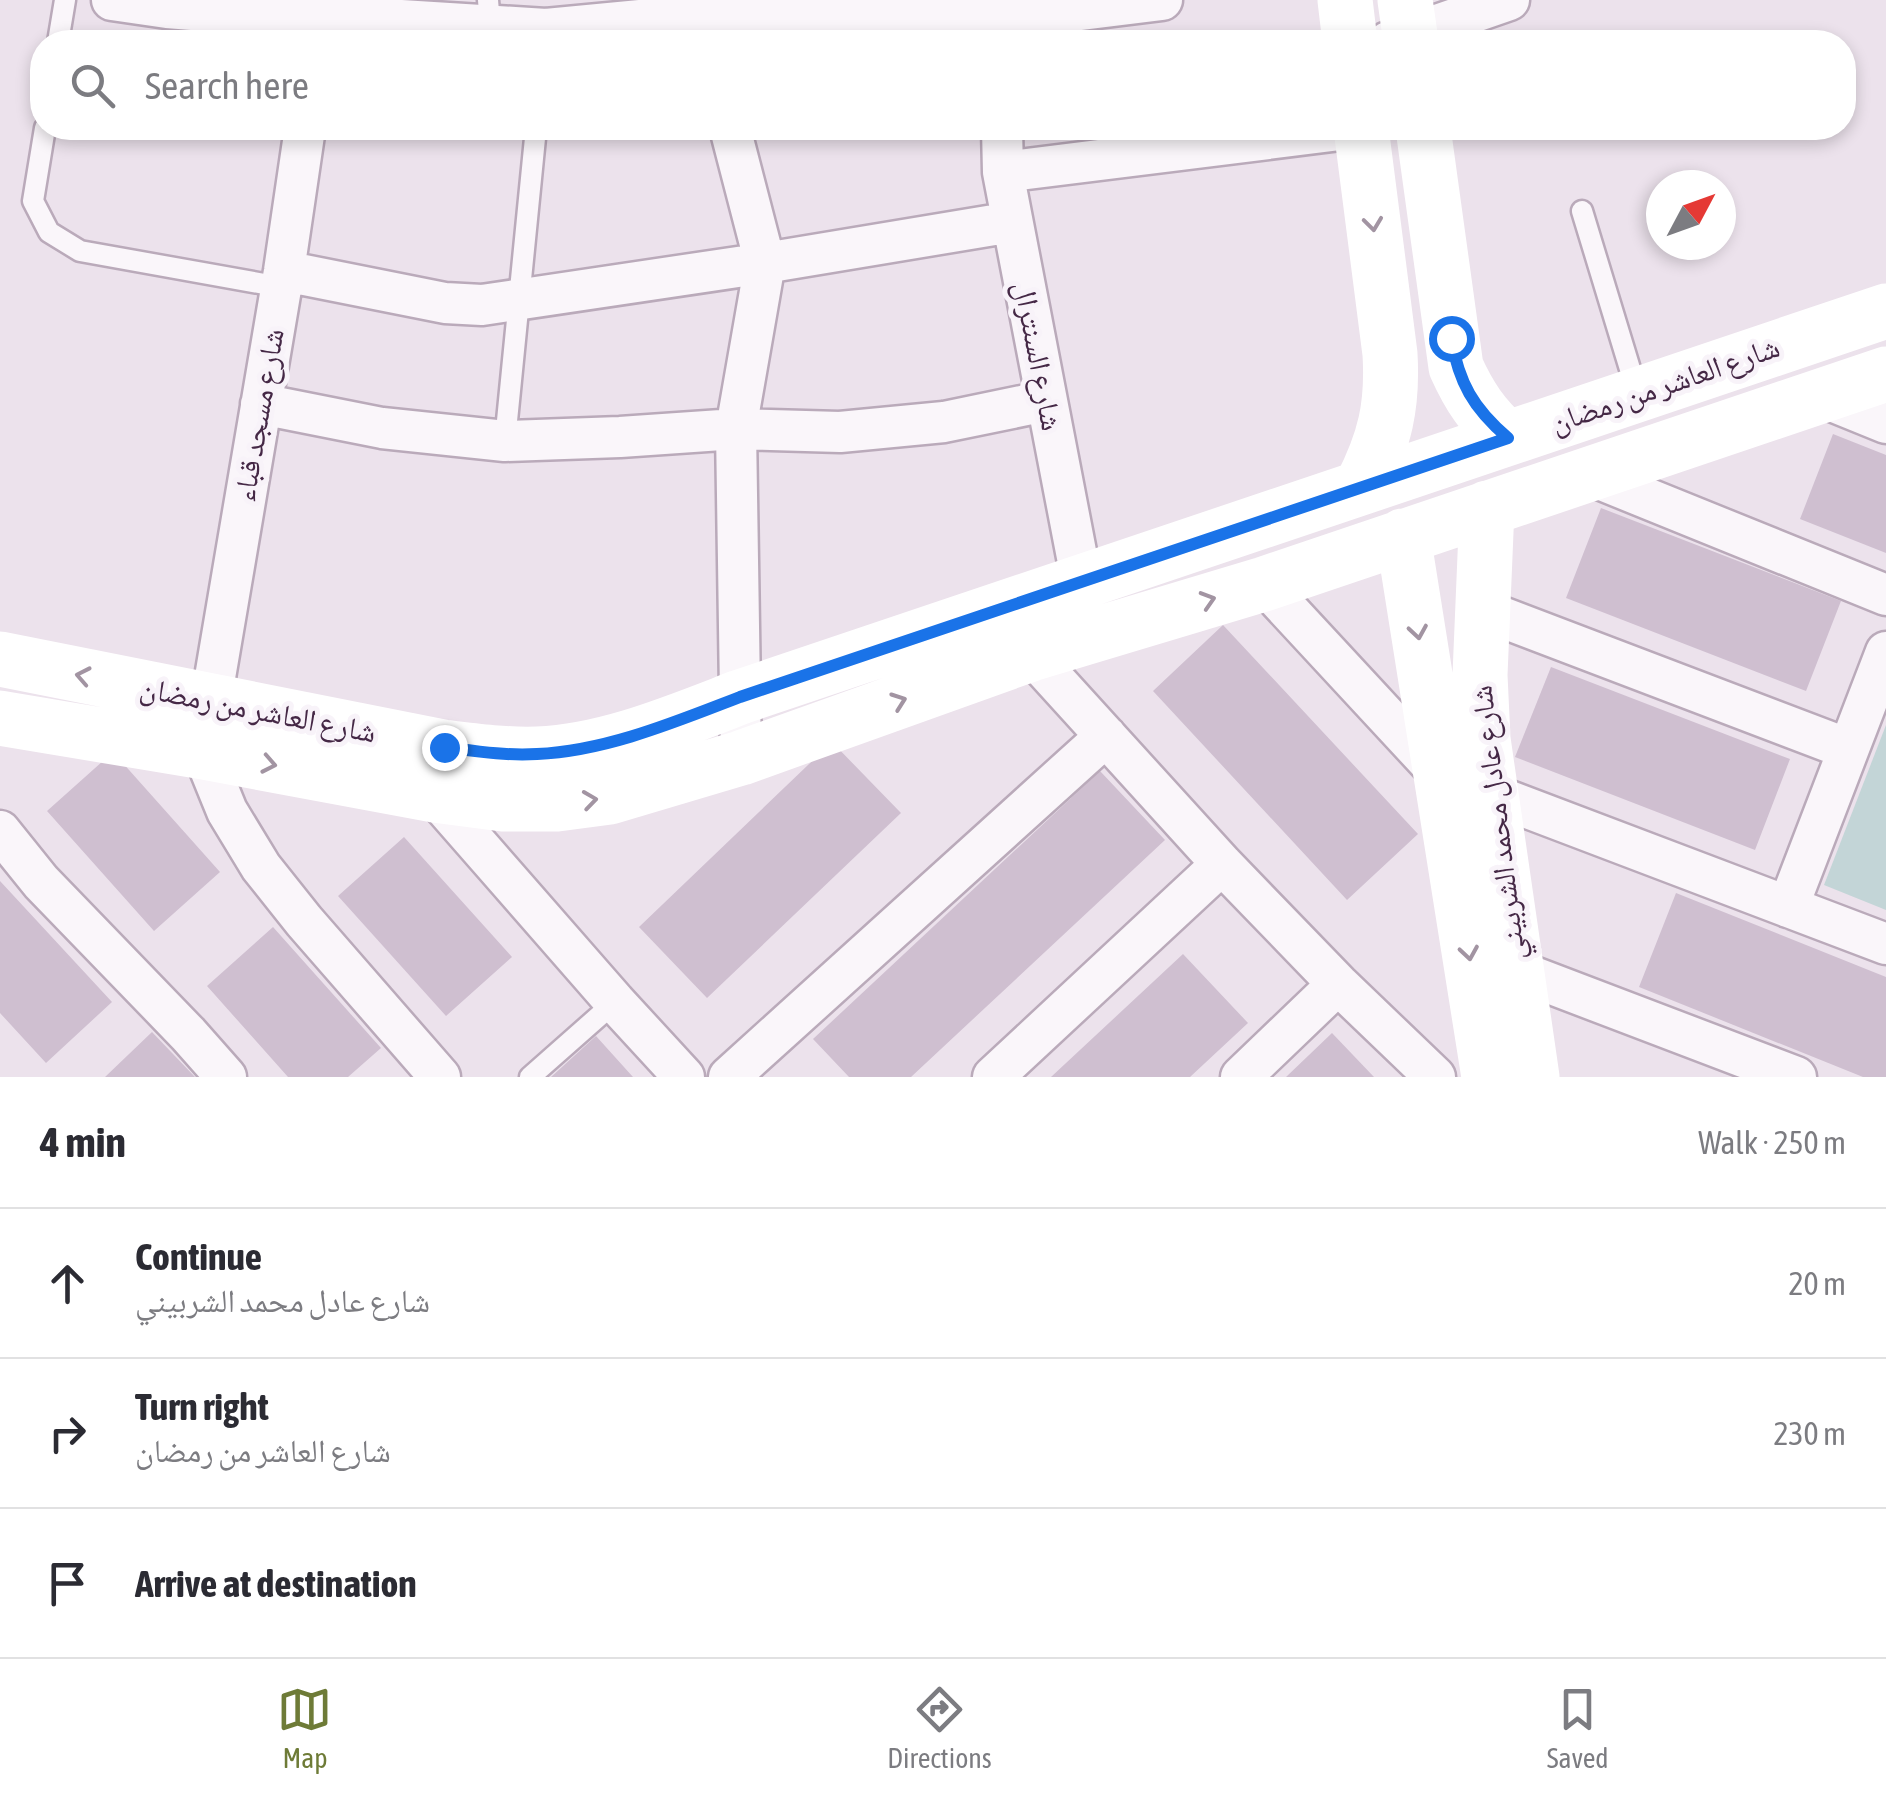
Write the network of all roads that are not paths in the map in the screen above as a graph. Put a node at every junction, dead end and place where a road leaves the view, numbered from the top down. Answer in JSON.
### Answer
{"nodes":[{"id":1,"x":64,"y":0,"type":"edge"},
{"id":2,"x":112,"y":0,"type":"edge"},
{"id":3,"x":1162,"y":0,"type":"edge"},
{"id":4,"x":1344,"y":0,"type":"edge"},
{"id":5,"x":1509,"y":0,"type":"edge"},
{"id":6,"x":489,"y":13,"type":"edge"},
{"id":7,"x":997,"y":17,"type":"edge"},
{"id":8,"x":321,"y":19,"type":"edge"},
{"id":9,"x":703,"y":19,"type":"edge"},
{"id":10,"x":60,"y":30,"type":"edge"},
{"id":11,"x":530,"y":30,"type":"edge"},
{"id":12,"x":601,"y":30,"type":"edge"},
{"id":13,"x":1348,"y":30,"type":"edge"},
{"id":14,"x":1404,"y":30,"type":"edge"},
{"id":15,"x":42,"y":140,"type":"edge"},
{"id":16,"x":303,"y":140,"type":"edge"},
{"id":17,"x":535,"y":140,"type":"edge"},
{"id":18,"x":733,"y":140,"type":"edge"},
{"id":19,"x":1002,"y":140,"type":"edge"},
{"id":20,"x":1261,"y":140,"type":"edge"},
{"id":21,"x":1360,"y":140,"type":"edge"},
{"id":22,"x":1424,"y":140,"type":"edge"},
{"id":23,"x":1003,"y":172,"type":"junction"},
{"id":24,"x":1582,"y":210,"type":"dead end"},
{"id":25,"x":1012,"y":222,"type":"junction"},
{"id":26,"x":765,"y":263,"type":"junction"},
{"id":27,"x":282,"y":279,"type":"junction"},
{"id":28,"x":518,"y":300,"type":"junction"},
{"id":29,"x":1886,"y":311,"type":"edge"},
{"id":30,"x":1886,"y":374,"type":"edge"},
{"id":31,"x":1638,"y":394,"type":"junction"},
{"id":32,"x":1822,"y":397,"type":"junction"},
{"id":33,"x":1046,"y":400,"type":"junction"},
{"id":34,"x":262,"y":404,"type":"junction"},
{"id":35,"x":1886,"y":423,"type":"edge"},
{"id":36,"x":736,"y":430,"type":"junction"},
{"id":37,"x":1508,"y":438,"type":"junction"},
{"id":38,"x":504,"y":441,"type":"junction"},
{"id":39,"x":1587,"y":474,"type":"junction"},
{"id":40,"x":1362,"y":487,"type":"junction"},
{"id":41,"x":1487,"y":508,"type":"junction"},
{"id":42,"x":1403,"y":536,"type":"junction"},
{"id":43,"x":1082,"y":583,"type":"junction"},
{"id":44,"x":1264,"y":584,"type":"junction"},
{"id":45,"x":1886,"y":595,"type":"edge"},
{"id":46,"x":1483,"y":610,"type":"junction"},
{"id":47,"x":1886,"y":652,"type":"edge"},
{"id":48,"x":1032,"y":654,"type":"junction"},
{"id":49,"x":0,"y":659,"type":"edge"},
{"id":50,"x":740,"y":697,"type":"junction"},
{"id":51,"x":0,"y":718,"type":"edge"},
{"id":52,"x":675,"y":722,"type":"junction"},
{"id":53,"x":207,"y":726,"type":"junction"},
{"id":54,"x":1106,"y":736,"type":"junction"},
{"id":55,"x":1848,"y":750,"type":"junction"},
{"id":56,"x":716,"y":766,"type":"junction"},
{"id":57,"x":1466,"y":784,"type":"junction"},
{"id":58,"x":434,"y":795,"type":"junction"},
{"id":59,"x":0,"y":831,"type":"edge"},
{"id":60,"x":1222,"y":864,"type":"junction"},
{"id":61,"x":1788,"y":907,"type":"junction"},
{"id":62,"x":1886,"y":944,"type":"edge"},
{"id":63,"x":1515,"y":970,"type":"junction"},
{"id":64,"x":1338,"y":984,"type":"junction"},
{"id":65,"x":615,"y":1002,"type":"junction"},
{"id":66,"x":226,"y":1077,"type":"edge"},
{"id":67,"x":440,"y":1077,"type":"edge"},
{"id":68,"x":530,"y":1077,"type":"edge"},
{"id":69,"x":684,"y":1077,"type":"edge"},
{"id":70,"x":729,"y":1077,"type":"edge"},
{"id":71,"x":993,"y":1077,"type":"edge"},
{"id":72,"x":1240,"y":1077,"type":"edge"},
{"id":73,"x":1435,"y":1077,"type":"edge"},
{"id":74,"x":1489,"y":1077,"type":"edge"},
{"id":75,"x":1532,"y":1077,"type":"edge"},
{"id":76,"x":1796,"y":1077,"type":"edge"}],
"edges":[{"from":1,"to":10,"type":"lane"},
{"from":2,"to":8,"type":"street"},
{"from":3,"to":7,"type":"street"},
{"from":4,"to":13,"type":"street"},
{"from":5,"to":14,"type":"street"},
{"from":6,"to":8,"type":"street"},
{"from":6,"to":11,"type":"street"},
{"from":7,"to":9,"type":"street"},
{"from":9,"to":12,"type":"street"},
{"from":15,"to":27,"type":"lane"},
{"from":16,"to":27,"type":"street","name":"شارع مسجد قباء"},
{"from":17,"to":28,"type":"lane"},
{"from":18,"to":26,"type":"street"},
{"from":19,"to":23,"type":"street","name":"شارع السنترال"},
{"from":20,"to":23,"type":"street"},
{"from":21,"to":40,"type":"street","one_way":true},
{"from":22,"to":37,"type":"street"},
{"from":23,"to":25,"type":"street","name":"شارع السنترال"},
{"from":24,"to":31,"type":"lane"},
{"from":25,"to":26,"type":"street"},
{"from":25,"to":33,"type":"street","name":"شارع السنترال"},
{"from":26,"to":28,"type":"street"},
{"from":26,"to":36,"type":"street"},
{"from":27,"to":28,"type":"street"},
{"from":27,"to":34,"type":"street","name":"شارع مسجد قباء"},
{"from":28,"to":38,"type":"lane"},
{"from":29,"to":31,"type":"street","name":"شارع العاشر من رمضان"},
{"from":30,"to":32,"type":"street","name":"شارع العاشر من رمضان"},
{"from":31,"to":37,"type":"street","name":"شارع العاشر من رمضان"},
{"from":32,"to":35,"type":"street"},
{"from":32,"to":39,"type":"street","name":"شارع العاشر من رمضان"},
{"from":33,"to":36,"type":"street"},
{"from":33,"to":43,"type":"street","name":"شارع السنترال"},
{"from":34,"to":38,"type":"street"},
{"from":34,"to":53,"type":"street","name":"شارع مسجد قباء"},
{"from":36,"to":38,"type":"street"},
{"from":36,"to":50,"type":"street"},
{"from":37,"to":40,"type":"street","name":"شارع العاشر من رمضان"},
{"from":39,"to":41,"type":"street","name":"شارع العاشر من رمضان"},
{"from":39,"to":45,"type":"street"},
{"from":40,"to":43,"type":"street","name":"شارع العاشر من رمضان"},
{"from":41,"to":42,"type":"street","name":"شارع العاشر من رمضان"},
{"from":41,"to":46,"type":"street","name":"شارع عادل محمد الشربيني"},
{"from":42,"to":44,"type":"street","name":"شارع العاشر من رمضان"},
{"from":42,"to":57,"type":"street","name":"شارع عادل محمد الشربيني","one_way":true},
{"from":43,"to":50,"type":"street","name":"شارع العاشر من رمضان"},
{"from":48,"to":44,"type":"street","name":"شارع العاشر من رمضان","one_way":true},
{"from":44,"to":57,"type":"street"},
{"from":46,"to":55,"type":"street"},
{"from":46,"to":57,"type":"street","name":"شارع عادل محمد الشربيني"},
{"from":47,"to":55,"type":"street"},
{"from":48,"to":54,"type":"street"},
{"from":56,"to":48,"type":"street","name":"شارع العاشر من رمضان","one_way":true},
{"from":53,"to":49,"type":"street","name":"شارع العاشر من رمضان","one_way":true},
{"from":50,"to":52,"type":"street","name":"شارع العاشر من رمضان"},
{"from":50,"to":56,"type":"street"},
{"from":51,"to":53,"type":"street","name":"شارع العاشر من رمضان"},
{"from":52,"to":53,"type":"street","name":"شارع العاشر من رمضان"},
{"from":52,"to":56,"type":"street"},
{"from":53,"to":58,"type":"street","name":"شارع العاشر من رمضان","one_way":true},
{"from":53,"to":67,"type":"street"},
{"from":54,"to":60,"type":"street"},
{"from":54,"to":70,"type":"street"},
{"from":55,"to":61,"type":"street"},
{"from":58,"to":56,"type":"street","name":"شارع العاشر من رمضان","one_way":true},
{"from":57,"to":61,"type":"street"},
{"from":57,"to":63,"type":"street","name":"شارع عادل محمد الشربيني"},
{"from":57,"to":74,"type":"street","name":"شارع عادل محمد الشربيني","one_way":true},
{"from":58,"to":65,"type":"street"},
{"from":59,"to":66,"type":"street"},
{"from":60,"to":64,"type":"street"},
{"from":60,"to":71,"type":"street"},
{"from":61,"to":62,"type":"street"},
{"from":63,"to":75,"type":"street","name":"شارع عادل محمد الشربيني"},
{"from":63,"to":76,"type":"street"},
{"from":64,"to":72,"type":"street"},
{"from":64,"to":73,"type":"street"},
{"from":65,"to":68,"type":"lane"},
{"from":65,"to":69,"type":"street"}]}
